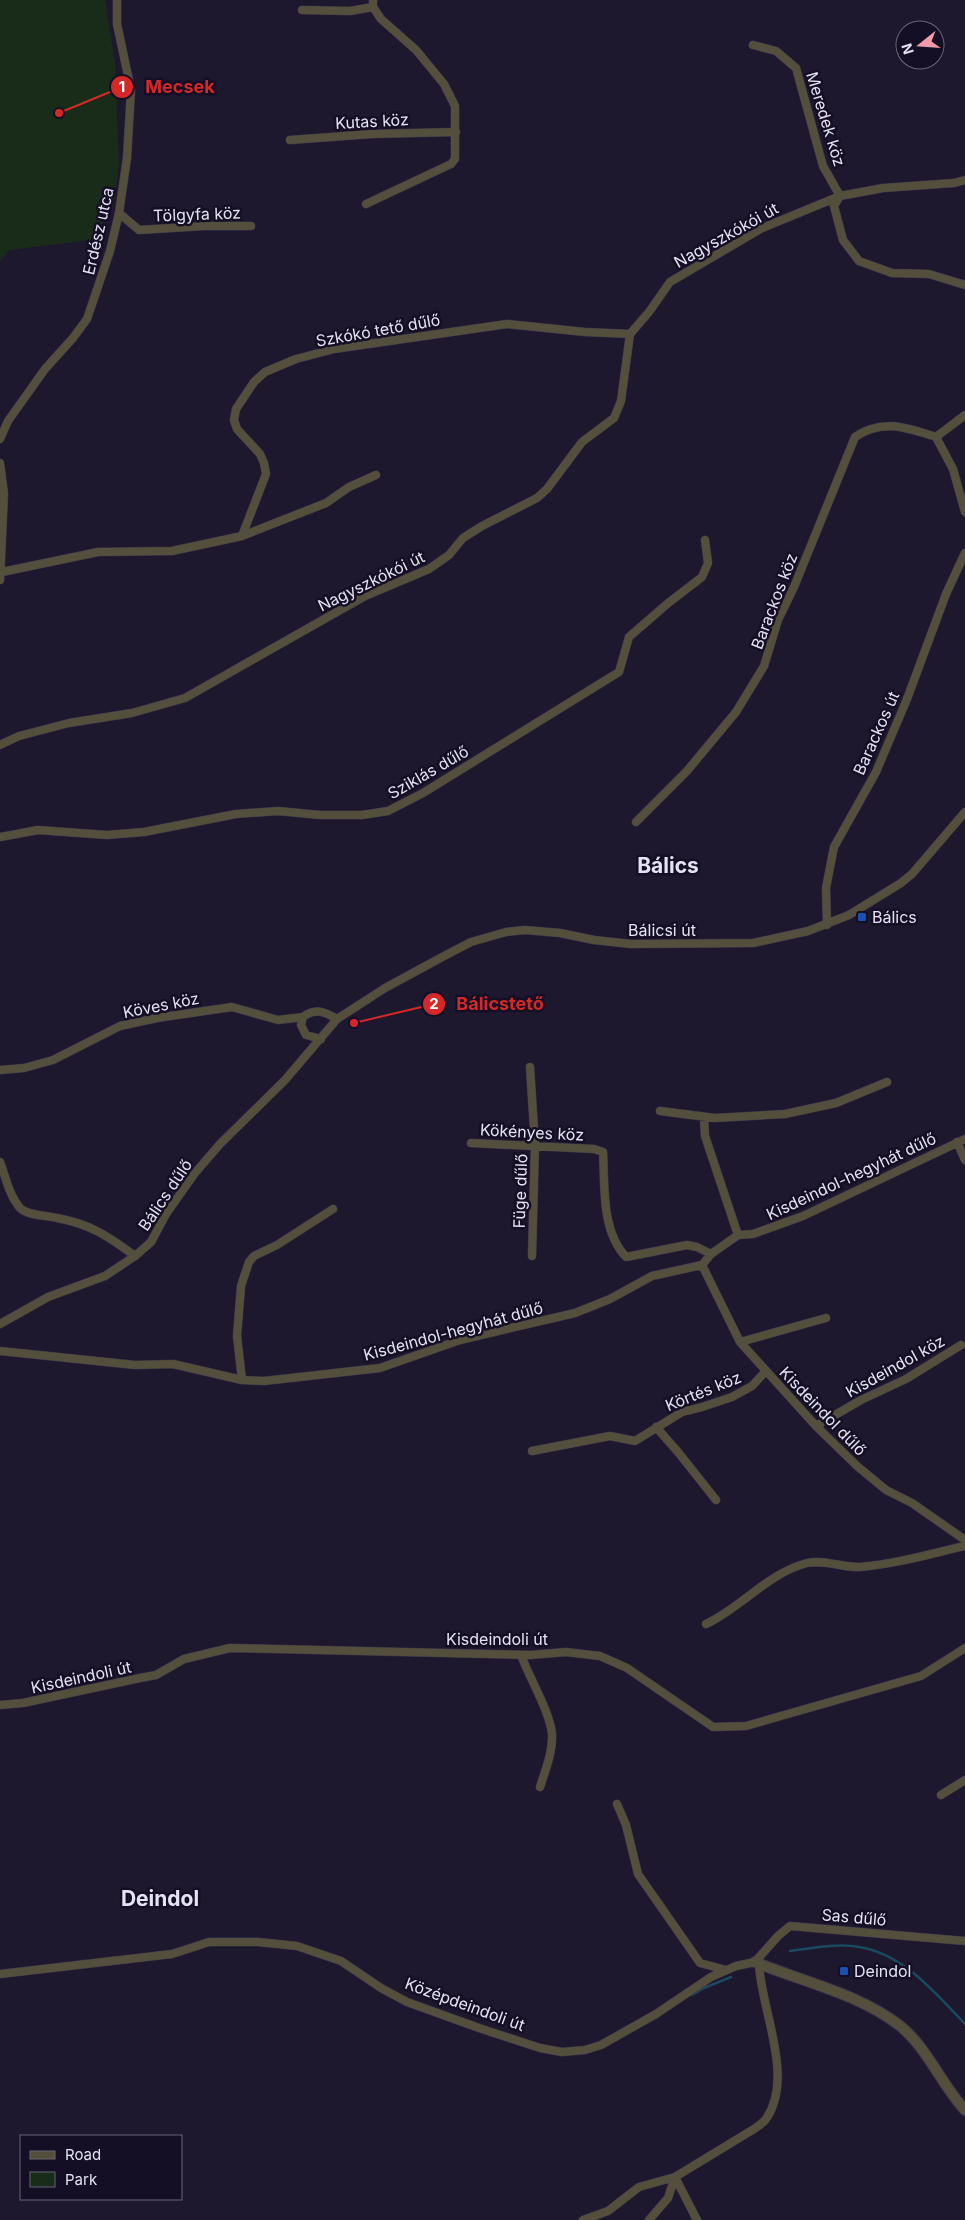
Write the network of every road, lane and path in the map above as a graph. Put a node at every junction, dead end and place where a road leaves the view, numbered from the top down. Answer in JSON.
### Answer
{"nodes":[{"id":1,"x":117,"y":0,"type":"edge"},
{"id":2,"x":373,"y":3,"type":"edge"},
{"id":3,"x":302,"y":10,"type":"dead end"},
{"id":4,"x":753,"y":45,"type":"dead end"},
{"id":5,"x":456,"y":132,"type":"junction"},
{"id":6,"x":290,"y":140,"type":"dead end"},
{"id":7,"x":965,"y":180,"type":"edge"},
{"id":8,"x":840,"y":196,"type":"junction"},
{"id":9,"x":366,"y":204,"type":"dead end"},
{"id":10,"x":120,"y":213,"type":"junction"},
{"id":11,"x":251,"y":226,"type":"dead end"},
{"id":12,"x":965,"y":285,"type":"edge"},
{"id":13,"x":630,"y":334,"type":"junction"},
{"id":14,"x":965,"y":415,"type":"edge"},
{"id":15,"x":936,"y":437,"type":"junction"},
{"id":16,"x":0,"y":439,"type":"edge"},
{"id":17,"x":0,"y":463,"type":"edge"},
{"id":18,"x":376,"y":475,"type":"dead end"},
{"id":19,"x":965,"y":512,"type":"edge"},
{"id":20,"x":242,"y":536,"type":"junction"},
{"id":21,"x":705,"y":540,"type":"dead end"},
{"id":22,"x":965,"y":553,"type":"edge"},
{"id":23,"x":1,"y":576,"type":"edge"},
{"id":24,"x":0,"y":745,"type":"edge"},
{"id":25,"x":965,"y":812,"type":"edge"},
{"id":26,"x":636,"y":822,"type":"dead end"},
{"id":27,"x":0,"y":837,"type":"edge"},
{"id":28,"x":826,"y":925,"type":"junction"},
{"id":29,"x":303,"y":1017,"type":"junction"},
{"id":30,"x":337,"y":1019,"type":"junction"},
{"id":31,"x":321,"y":1039,"type":"junction"},
{"id":32,"x":530,"y":1067,"type":"dead end"},
{"id":33,"x":0,"y":1070,"type":"edge"},
{"id":34,"x":887,"y":1082,"type":"dead end"},
{"id":35,"x":660,"y":1111,"type":"dead end"},
{"id":36,"x":704,"y":1118,"type":"junction"},
{"id":37,"x":965,"y":1138,"type":"edge"},
{"id":38,"x":471,"y":1142,"type":"dead end"},
{"id":39,"x":957,"y":1142,"type":"junction"},
{"id":40,"x":535,"y":1145,"type":"junction"},
{"id":41,"x":965,"y":1160,"type":"edge"},
{"id":42,"x":0,"y":1162,"type":"edge"},
{"id":43,"x":333,"y":1209,"type":"dead end"},
{"id":44,"x":738,"y":1236,"type":"junction"},
{"id":45,"x":711,"y":1254,"type":"junction"},
{"id":46,"x":135,"y":1256,"type":"junction"},
{"id":47,"x":532,"y":1256,"type":"dead end"},
{"id":48,"x":702,"y":1264,"type":"junction"},
{"id":49,"x":826,"y":1318,"type":"dead end"},
{"id":50,"x":0,"y":1324,"type":"edge"},
{"id":51,"x":740,"y":1342,"type":"junction"},
{"id":52,"x":960,"y":1345,"type":"dead end"},
{"id":53,"x":0,"y":1351,"type":"edge"},
{"id":54,"x":765,"y":1372,"type":"junction"},
{"id":55,"x":242,"y":1380,"type":"junction"},
{"id":56,"x":816,"y":1426,"type":"junction"},
{"id":57,"x":656,"y":1427,"type":"junction"},
{"id":58,"x":532,"y":1451,"type":"dead end"},
{"id":59,"x":716,"y":1500,"type":"dead end"},
{"id":60,"x":965,"y":1540,"type":"edge"},
{"id":61,"x":965,"y":1546,"type":"edge"},
{"id":62,"x":706,"y":1624,"type":"dead end"},
{"id":63,"x":965,"y":1648,"type":"edge"},
{"id":64,"x":521,"y":1655,"type":"junction"},
{"id":65,"x":0,"y":1705,"type":"edge"},
{"id":66,"x":965,"y":1780,"type":"edge"},
{"id":67,"x":540,"y":1787,"type":"dead end"},
{"id":68,"x":941,"y":1796,"type":"dead end"},
{"id":69,"x":617,"y":1804,"type":"dead end"},
{"id":70,"x":965,"y":1940,"type":"edge"},
{"id":71,"x":757,"y":1963,"type":"junction"},
{"id":72,"x":728,"y":1970,"type":"junction"},
{"id":73,"x":0,"y":1974,"type":"edge"},
{"id":74,"x":965,"y":2110,"type":"edge"},
{"id":75,"x":675,"y":2177,"type":"junction"},
{"id":76,"x":583,"y":2220,"type":"edge"},
{"id":77,"x":649,"y":2220,"type":"edge"},
{"id":78,"x":698,"y":2220,"type":"edge"}],
"edges":[{"from":1,"to":10,"type":"street","name":"Erdész utca"},
{"from":2,"to":3,"type":"street"},
{"from":2,"to":5,"type":"street"},
{"from":4,"to":8,"type":"street","name":"Meredek köz"},
{"from":5,"to":6,"type":"street","name":"Kutas köz"},
{"from":5,"to":9,"type":"street"},
{"from":7,"to":8,"type":"street","name":"Nagyszkókói út"},
{"from":8,"to":12,"type":"street"},
{"from":8,"to":13,"type":"street","name":"Nagyszkókói út"},
{"from":10,"to":11,"type":"street","name":"Tölgyfa köz"},
{"from":10,"to":16,"type":"street","name":"Erdész utca"},
{"from":13,"to":20,"type":"street","name":"Szkókó tető dűlő"},
{"from":13,"to":24,"type":"street","name":"Nagyszkókói út"},
{"from":14,"to":15,"type":"street"},
{"from":15,"to":19,"type":"street"},
{"from":15,"to":26,"type":"street","name":"Barackos köz"},
{"from":17,"to":23,"type":"street"},
{"from":18,"to":20,"type":"street"},
{"from":20,"to":23,"type":"street"},
{"from":21,"to":27,"type":"street","name":"Sziklás dűlő"},
{"from":22,"to":28,"type":"street","name":"Barackos út"},
{"from":25,"to":28,"type":"street","name":"Bálicsi út"},
{"from":28,"to":30,"type":"street","name":"Bálicsi út"},
{"from":29,"to":30,"type":"street"},
{"from":29,"to":31,"type":"street"},
{"from":29,"to":33,"type":"street","name":"Köves köz"},
{"from":30,"to":31,"type":"street","name":"Bálicsi út"},
{"from":31,"to":46,"type":"street","name":"Bálics dűlő"},
{"from":32,"to":40,"type":"street","name":"Füge dűlő"},
{"from":34,"to":36,"type":"street"},
{"from":35,"to":36,"type":"street"},
{"from":36,"to":44,"type":"street"},
{"from":37,"to":39,"type":"street","name":"Kisdeindol-hegyhát dűlő"},
{"from":38,"to":40,"type":"street","name":"Kökényes köz"},
{"from":39,"to":41,"type":"street"},
{"from":39,"to":44,"type":"street","name":"Kisdeindol-hegyhát dűlő"},
{"from":40,"to":45,"type":"street","name":"Kökényes köz"},
{"from":40,"to":47,"type":"street","name":"Füge dűlő"},
{"from":42,"to":46,"type":"street"},
{"from":43,"to":55,"type":"street"},
{"from":44,"to":45,"type":"street","name":"Kisdeindol-hegyhát dűlő"},
{"from":45,"to":48,"type":"street","name":"Kisdeindol-hegyhát dűlő"},
{"from":46,"to":50,"type":"street","name":"Bálics dűlő"},
{"from":48,"to":51,"type":"street","name":"Kisdeindol dűlő"},
{"from":48,"to":55,"type":"street","name":"Kisdeindol-hegyhát dűlő"},
{"from":49,"to":51,"type":"street"},
{"from":51,"to":54,"type":"street","name":"Kisdeindol dűlő"},
{"from":52,"to":56,"type":"street","name":"Kisdeindol köz"},
{"from":53,"to":55,"type":"street","name":"Kisdeindol-hegyhát dűlő"},
{"from":54,"to":56,"type":"street","name":"Kisdeindol dűlő"},
{"from":54,"to":57,"type":"street","name":"Körtés köz"},
{"from":56,"to":60,"type":"street","name":"Kisdeindol dűlő"},
{"from":57,"to":58,"type":"street","name":"Körtés köz"},
{"from":57,"to":59,"type":"street"},
{"from":61,"to":62,"type":"street"},
{"from":63,"to":64,"type":"street","name":"Kisdeindoli út"},
{"from":64,"to":65,"type":"street","name":"Kisdeindoli út"},
{"from":64,"to":67,"type":"street"},
{"from":66,"to":68,"type":"street"},
{"from":69,"to":72,"type":"street"},
{"from":70,"to":71,"type":"street","name":"Sas dűlő"},
{"from":71,"to":72,"type":"street","name":"Középdeindoli út"},
{"from":71,"to":74,"type":"street"},
{"from":71,"to":75,"type":"street"},
{"from":72,"to":73,"type":"street","name":"Középdeindoli út"},
{"from":75,"to":76,"type":"street"},
{"from":75,"to":77,"type":"street"},
{"from":75,"to":78,"type":"street"}]}
